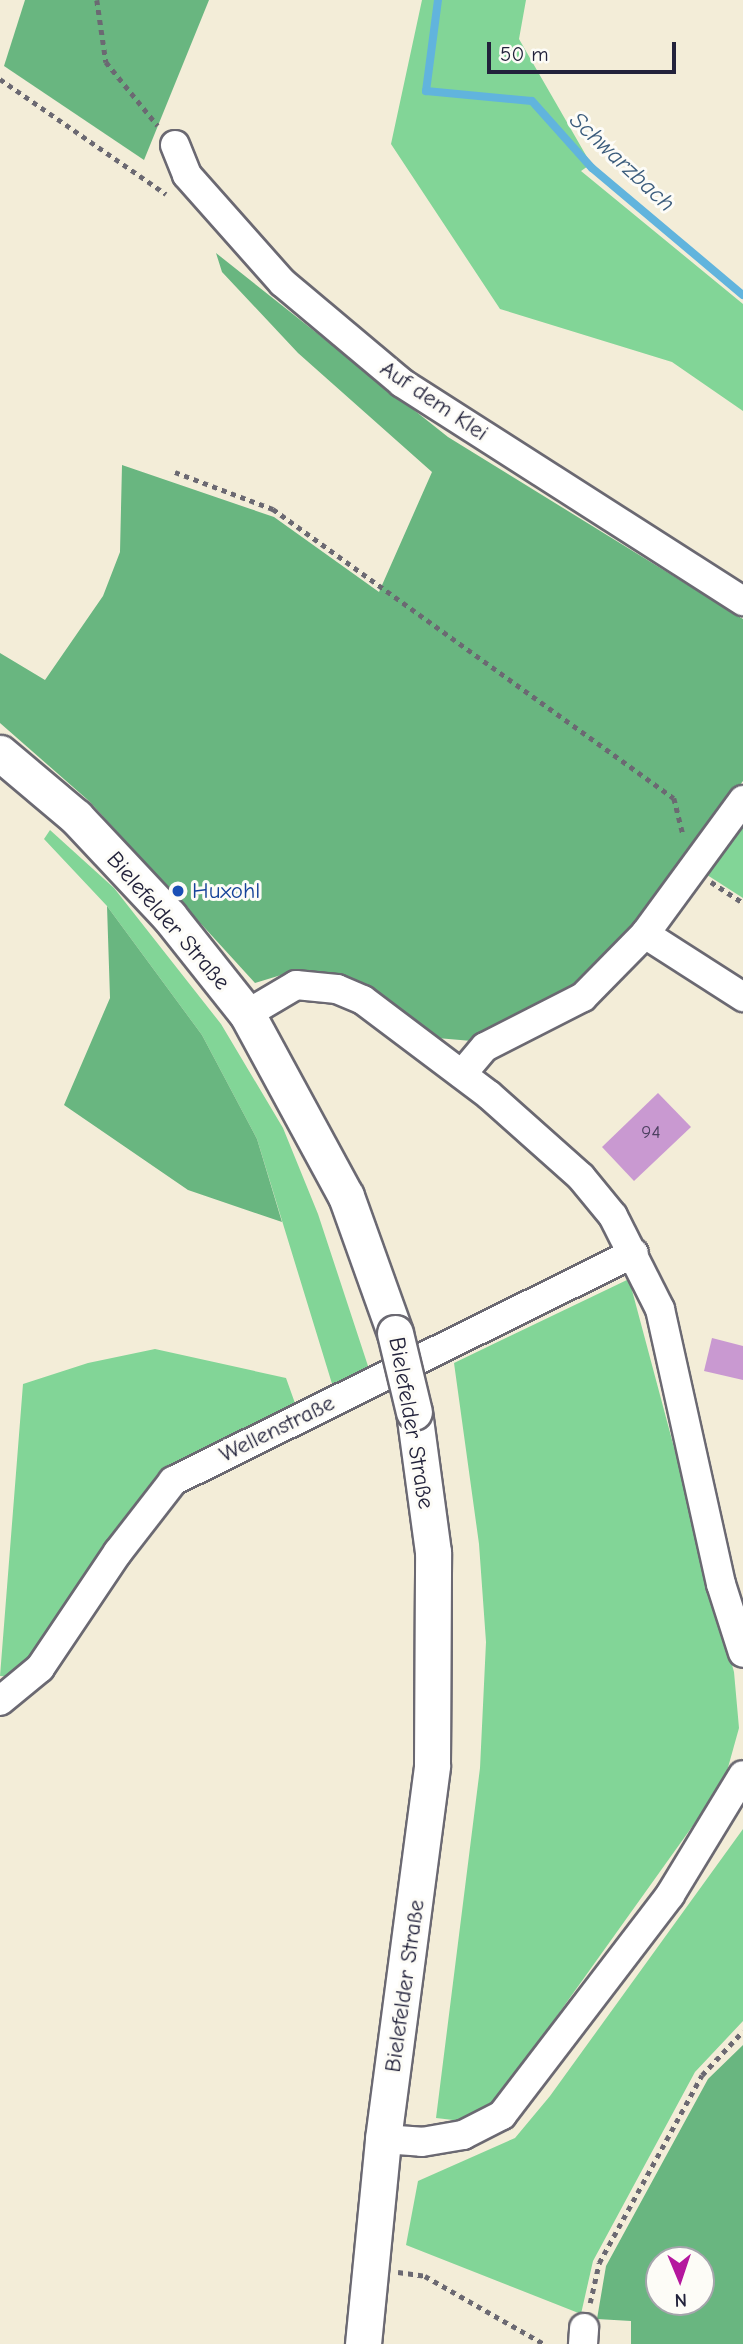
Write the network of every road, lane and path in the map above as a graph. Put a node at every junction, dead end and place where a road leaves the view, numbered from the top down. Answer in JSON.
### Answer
{"nodes":[{"id":1,"x":97,"y":0,"type":"edge"},
{"id":2,"x":0,"y":79,"type":"edge"},
{"id":3,"x":175,"y":145,"type":"joint"},
{"id":4,"x":175,"y":199,"type":"dead end"},
{"id":5,"x":175,"y":472,"type":"dead end"},
{"id":6,"x":743,"y":601,"type":"edge"},
{"id":7,"x":0,"y":753,"type":"edge"},
{"id":8,"x":743,"y":800,"type":"edge"},
{"id":9,"x":678,"y":841,"type":"dead end"},
{"id":10,"x":645,"y":933,"type":"junction"},
{"id":11,"x":743,"y":997,"type":"edge"},
{"id":12,"x":247,"y":1014,"type":"junction"},
{"id":13,"x":462,"y":1073,"type":"junction"},
{"id":14,"x":634,"y":1253,"type":"junction"},
{"id":15,"x":743,"y":1653,"type":"edge"},
{"id":16,"x":0,"y":1701,"type":"edge"},
{"id":17,"x":743,"y":1775,"type":"edge"},
{"id":18,"x":743,"y":2031,"type":"edge"},
{"id":19,"x":383,"y":2139,"type":"junction"},
{"id":20,"x":368,"y":2268,"type":"junction"},
{"id":21,"x":584,"y":2336,"type":"edge"},
{"id":22,"x":363,"y":2344,"type":"edge"},
{"id":23,"x":544,"y":2344,"type":"edge"}],
"edges":[{"from":1,"to":3,"type":"path"},
{"from":2,"to":4,"type":"path"},
{"from":3,"to":6,"type":"street","name":"Auf dem Klei"},
{"from":5,"to":9,"type":"path"},
{"from":7,"to":12,"type":"main road","name":"Bielefelder Straße"},
{"from":8,"to":10,"type":"street"},
{"from":10,"to":11,"type":"street"},
{"from":10,"to":13,"type":"street"},
{"from":12,"to":13,"type":"street"},
{"from":12,"to":19,"type":"main road","name":"Bielefelder Straße","bridge":true},
{"from":13,"to":14,"type":"street"},
{"from":14,"to":15,"type":"street"},
{"from":14,"to":16,"type":"street","name":"Wellenstraße"},
{"from":17,"to":19,"type":"street"},
{"from":18,"to":21,"type":"path"},
{"from":19,"to":20,"type":"main road","name":"Bielefelder Straße"},
{"from":20,"to":22,"type":"main road","name":"Bielefelder Straße"},
{"from":20,"to":23,"type":"path"}]}
